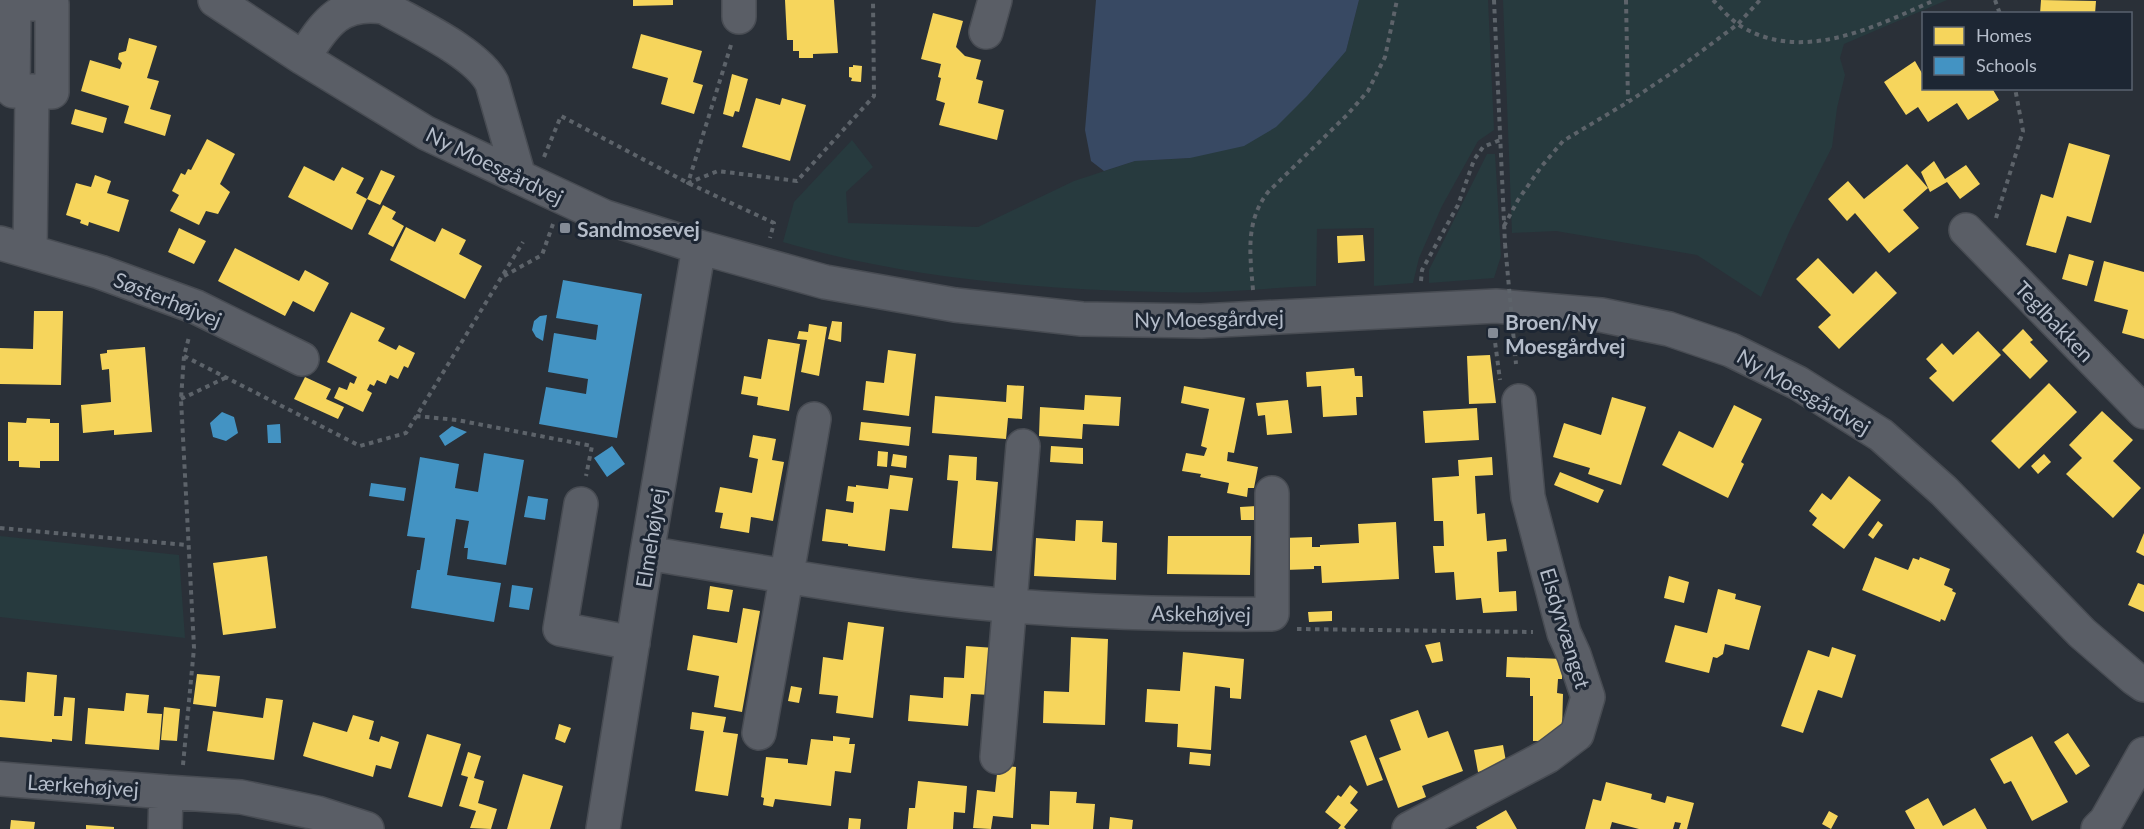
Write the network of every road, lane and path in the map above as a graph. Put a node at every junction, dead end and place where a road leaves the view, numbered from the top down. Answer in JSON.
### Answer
{"nodes":[{"id":1,"x":215,"y":0,"type":"edge"},
{"id":2,"x":873,"y":0,"type":"edge"},
{"id":3,"x":995,"y":0,"type":"edge"},
{"id":4,"x":1397,"y":0,"type":"edge"},
{"id":5,"x":1494,"y":0,"type":"edge"},
{"id":6,"x":1626,"y":0,"type":"edge"},
{"id":7,"x":1713,"y":0,"type":"edge"},
{"id":8,"x":1760,"y":0,"type":"edge"},
{"id":9,"x":1935,"y":0,"type":"edge"},
{"id":10,"x":739,"y":8,"type":"edge"},
{"id":11,"x":1738,"y":24,"type":"junction"},
{"id":12,"x":986,"y":32,"type":"dead end"},
{"id":13,"x":303,"y":58,"type":"junction"},
{"id":14,"x":2015,"y":90,"type":"edge"},
{"id":15,"x":32,"y":91,"type":"dead end"},
{"id":16,"x":1628,"y":102,"type":"junction"},
{"id":17,"x":559,"y":122,"type":"dead end"},
{"id":18,"x":1500,"y":140,"type":"junction"},
{"id":19,"x":519,"y":177,"type":"junction"},
{"id":20,"x":688,"y":183,"type":"junction"},
{"id":21,"x":1504,"y":226,"type":"junction"},
{"id":22,"x":1976,"y":240,"type":"joint"},
{"id":23,"x":523,"y":242,"type":"dead end"},
{"id":24,"x":15,"y":247,"type":"edge"},
{"id":25,"x":699,"y":248,"type":"junction"},
{"id":26,"x":542,"y":255,"type":"dead end"},
{"id":27,"x":762,"y":265,"type":"junction"},
{"id":28,"x":502,"y":276,"type":"junction"},
{"id":29,"x":1421,"y":282,"type":"dead end"},
{"id":30,"x":1491,"y":306,"type":"junction"},
{"id":31,"x":196,"y":307,"type":"junction"},
{"id":32,"x":1255,"y":318,"type":"junction"},
{"id":33,"x":184,"y":356,"type":"junction"},
{"id":34,"x":302,"y":359,"type":"dead end"},
{"id":35,"x":1516,"y":364,"type":"dead end"},
{"id":36,"x":225,"y":377,"type":"junction"},
{"id":37,"x":1514,"y":393,"type":"joint"},
{"id":38,"x":181,"y":399,"type":"junction"},
{"id":39,"x":2144,"y":412,"type":"edge"},
{"id":40,"x":416,"y":416,"type":"junction"},
{"id":41,"x":814,"y":419,"type":"dead end"},
{"id":42,"x":1023,"y":446,"type":"dead end"},
{"id":43,"x":1272,"y":493,"type":"dead end"},
{"id":44,"x":580,"y":504,"type":"joint"},
{"id":45,"x":0,"y":528,"type":"edge"},
{"id":46,"x":187,"y":545,"type":"junction"},
{"id":47,"x":647,"y":553,"type":"junction"},
{"id":48,"x":786,"y":576,"type":"junction"},
{"id":49,"x":1010,"y":605,"type":"junction"},
{"id":50,"x":1272,"y":614,"type":"junction"},
{"id":51,"x":1564,"y":633,"type":"junction"},
{"id":52,"x":633,"y":643,"type":"junction"},
{"id":53,"x":2144,"y":685,"type":"edge"},
{"id":54,"x":759,"y":733,"type":"dead end"},
{"id":55,"x":2144,"y":754,"type":"edge"},
{"id":56,"x":997,"y":757,"type":"dead end"},
{"id":57,"x":0,"y":779,"type":"edge"},
{"id":58,"x":173,"y":792,"type":"junction"},
{"id":59,"x":165,"y":829,"type":"edge"},
{"id":60,"x":367,"y":829,"type":"edge"},
{"id":61,"x":603,"y":829,"type":"edge"},
{"id":62,"x":1409,"y":829,"type":"edge"},
{"id":63,"x":2098,"y":829,"type":"edge"}],
"edges":[{"from":1,"to":13,"type":"street","name":"Ny Moesgårdvej"},
{"from":2,"to":20,"type":"path"},
{"from":3,"to":12,"type":"street"},
{"from":4,"to":32,"type":"path"},
{"from":5,"to":18,"type":"path"},
{"from":6,"to":16,"type":"path"},
{"from":7,"to":11,"type":"path"},
{"from":8,"to":11,"type":"path"},
{"from":9,"to":11,"type":"path"},
{"from":10,"to":20,"type":"path"},
{"from":11,"to":16,"type":"path"},
{"from":13,"to":19,"type":"street","name":"Ny Moesgårdvej"},
{"from":13,"to":19,"type":"street"},
{"from":14,"to":22,"type":"path"},
{"from":15,"to":24,"type":"street","name":"Søsterhøjvej"},
{"from":16,"to":21,"type":"path"},
{"from":17,"to":20,"type":"path"},
{"from":18,"to":21,"type":"path"},
{"from":18,"to":29,"type":"path"},
{"from":19,"to":25,"type":"street","name":"Ny Moesgårdvej"},
{"from":20,"to":27,"type":"path"},
{"from":21,"to":35,"type":"path","bridge":true},
{"from":22,"to":39,"type":"street","name":"Teglbakken"},
{"from":23,"to":28,"type":"path"},
{"from":24,"to":31,"type":"street","name":"Søsterhøjvej"},
{"from":25,"to":27,"type":"street","name":"Ny Moesgårdvej"},
{"from":25,"to":47,"type":"street","name":"Elmehøjvej"},
{"from":26,"to":28,"type":"path"},
{"from":27,"to":32,"type":"street","name":"Ny Moesgårdvej"},
{"from":28,"to":40,"type":"path"},
{"from":30,"to":32,"type":"street","name":"Ny Moesgårdvej"},
{"from":30,"to":37,"type":"path"},
{"from":30,"to":53,"type":"street","name":"Ny Moesgårdvej"},
{"from":31,"to":33,"type":"path"},
{"from":31,"to":34,"type":"street","name":"Søsterhøjvej"},
{"from":33,"to":36,"type":"path"},
{"from":33,"to":38,"type":"path"},
{"from":36,"to":38,"type":"path"},
{"from":36,"to":40,"type":"path"},
{"from":37,"to":51,"type":"street","name":"Elsdyrvænget"},
{"from":38,"to":46,"type":"path"},
{"from":40,"to":44,"type":"path"},
{"from":41,"to":48,"type":"street"},
{"from":42,"to":49,"type":"street"},
{"from":43,"to":50,"type":"street","name":"Askehøjvej"},
{"from":44,"to":52,"type":"street"},
{"from":45,"to":46,"type":"path"},
{"from":46,"to":58,"type":"path"},
{"from":47,"to":48,"type":"street","name":"Askehøjvej"},
{"from":47,"to":52,"type":"street","name":"Elmehøjvej"},
{"from":48,"to":49,"type":"street","name":"Askehøjvej"},
{"from":48,"to":54,"type":"street"},
{"from":49,"to":50,"type":"street","name":"Askehøjvej"},
{"from":49,"to":56,"type":"street"},
{"from":50,"to":51,"type":"path"},
{"from":51,"to":62,"type":"street","name":"Elsdyrvænget"},
{"from":52,"to":61,"type":"street","name":"Elmehøjvej"},
{"from":55,"to":63,"type":"street"},
{"from":57,"to":58,"type":"street","name":"Lærkehøjvej"},
{"from":58,"to":59,"type":"street","name":"Lærkehøjvej"},
{"from":58,"to":60,"type":"street","name":"Lærkehøjvej"}]}
